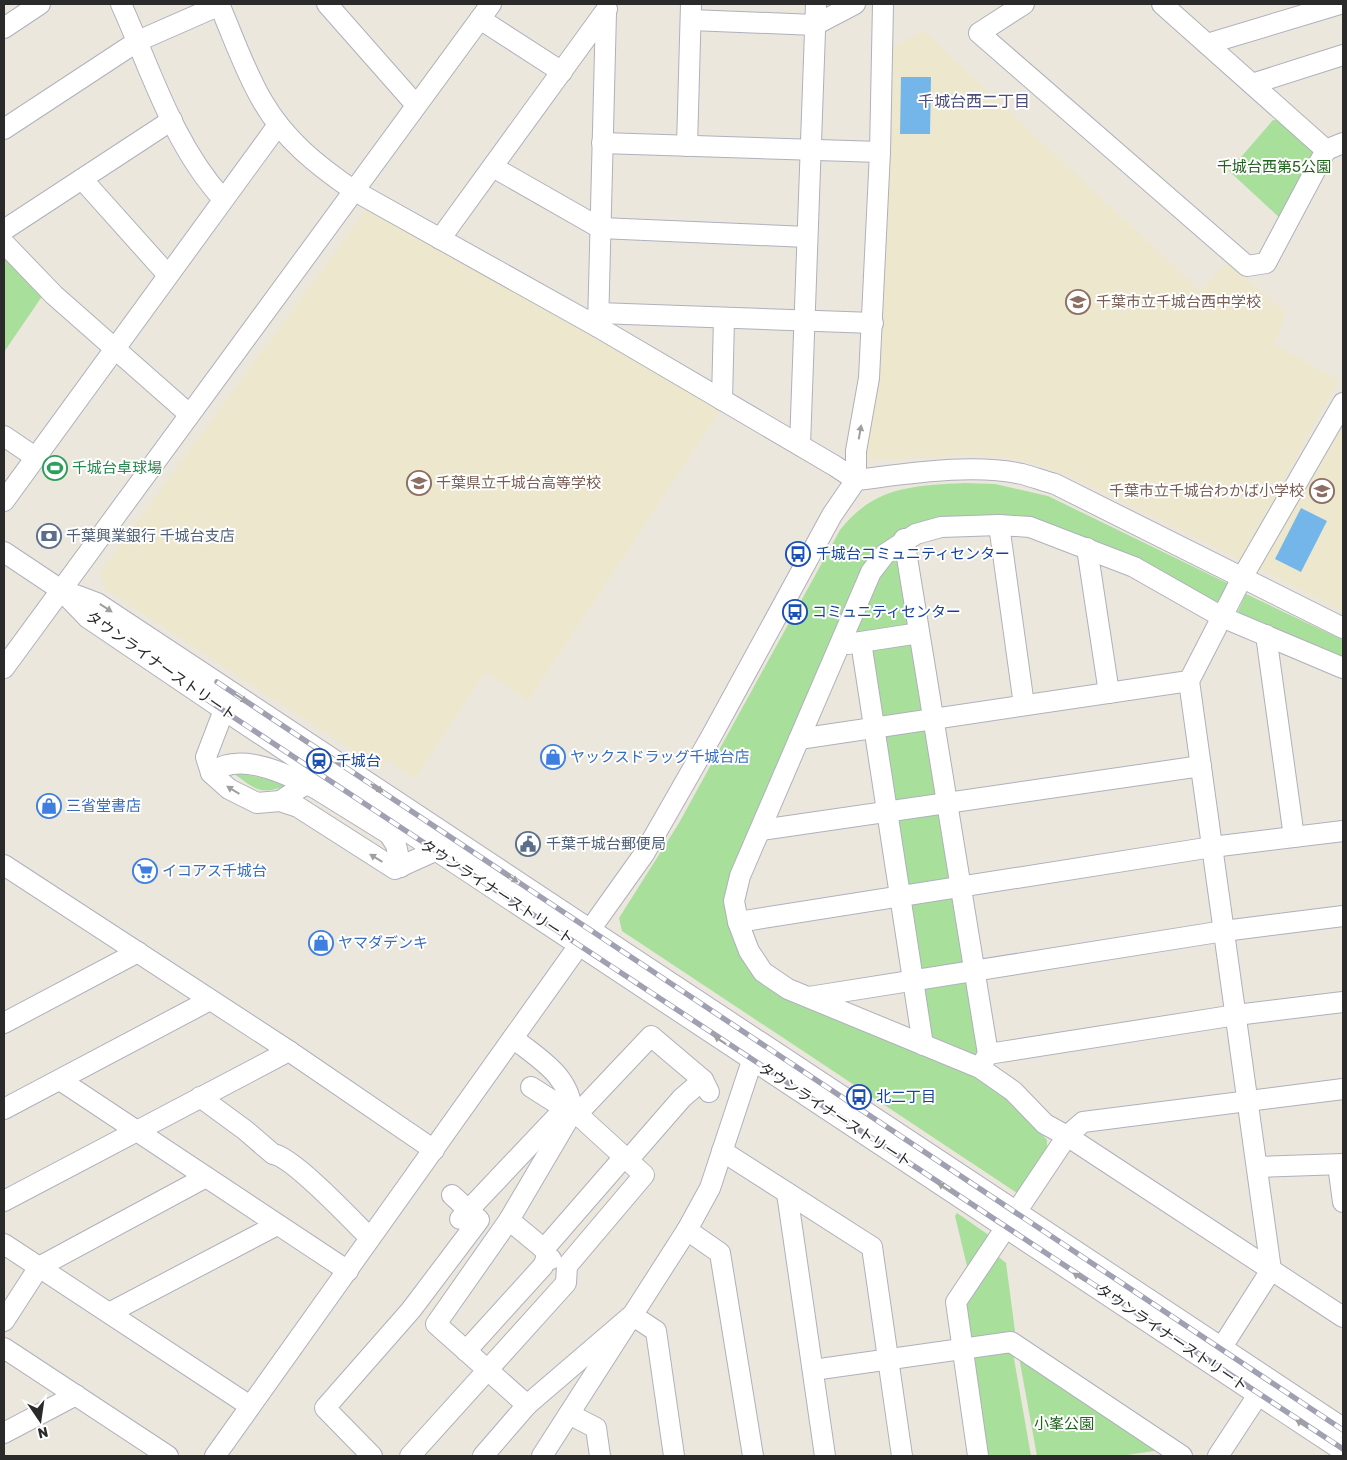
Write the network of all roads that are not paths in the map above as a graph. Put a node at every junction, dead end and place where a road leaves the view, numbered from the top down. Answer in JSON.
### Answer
{"nodes":[{"id":1,"x":40,"y":4,"type":"edge"},
{"id":2,"x":121,"y":4,"type":"edge"},
{"id":3,"x":219,"y":4,"type":"edge"},
{"id":4,"x":327,"y":4,"type":"edge"},
{"id":5,"x":816,"y":4,"type":"edge"},
{"id":6,"x":855,"y":4,"type":"edge"},
{"id":7,"x":883,"y":4,"type":"edge"},
{"id":8,"x":1024,"y":4,"type":"edge"},
{"id":9,"x":1340,"y":4,"type":"edge"},
{"id":10,"x":1168,"y":6,"type":"edge"},
{"id":11,"x":608,"y":8,"type":"edge"},
{"id":12,"x":486,"y":11,"type":"edge"},
{"id":13,"x":691,"y":12,"type":"edge"},
{"id":14,"x":815,"y":25,"type":"junction"},
{"id":15,"x":4,"y":28,"type":"edge"},
{"id":16,"x":138,"y":41,"type":"junction"},
{"id":17,"x":1208,"y":44,"type":"junction"},
{"id":18,"x":1343,"y":55,"type":"edge"},
{"id":19,"x":562,"y":72,"type":"junction"},
{"id":20,"x":1252,"y":84,"type":"junction"},
{"id":21,"x":416,"y":105,"type":"junction"},
{"id":22,"x":172,"y":120,"type":"junction"},
{"id":23,"x":278,"y":125,"type":"junction"},
{"id":24,"x":4,"y":129,"type":"edge"},
{"id":25,"x":602,"y":143,"type":"junction"},
{"id":26,"x":687,"y":146,"type":"junction"},
{"id":27,"x":1335,"y":146,"type":"edge"},
{"id":28,"x":811,"y":150,"type":"junction"},
{"id":29,"x":880,"y":152,"type":"junction"},
{"id":30,"x":493,"y":167,"type":"junction"},
{"id":31,"x":82,"y":179,"type":"junction"},
{"id":32,"x":353,"y":190,"type":"junction"},
{"id":33,"x":222,"y":198,"type":"junction"},
{"id":34,"x":600,"y":228,"type":"junction"},
{"id":35,"x":4,"y":230,"type":"edge"},
{"id":36,"x":808,"y":237,"type":"junction"},
{"id":37,"x":440,"y":239,"type":"junction"},
{"id":38,"x":4,"y":243,"type":"edge"},
{"id":39,"x":167,"y":274,"type":"junction"},
{"id":40,"x":724,"y":318,"type":"junction"},
{"id":41,"x":598,"y":320,"type":"junction"},
{"id":42,"x":804,"y":321,"type":"junction"},
{"id":43,"x":872,"y":323,"type":"junction"},
{"id":44,"x":114,"y":348,"type":"junction"},
{"id":45,"x":722,"y":400,"type":"junction"},
{"id":46,"x":1343,"y":403,"type":"edge"},
{"id":47,"x":188,"y":414,"type":"junction"},
{"id":48,"x":4,"y":436,"type":"edge"},
{"id":49,"x":800,"y":445,"type":"junction"},
{"id":50,"x":35,"y":457,"type":"junction"},
{"id":51,"x":856,"y":480,"type":"junction"},
{"id":52,"x":4,"y":501,"type":"edge"},
{"id":53,"x":999,"y":525,"type":"junction"},
{"id":54,"x":904,"y":539,"type":"junction"},
{"id":55,"x":1087,"y":548,"type":"junction"},
{"id":56,"x":4,"y":552,"type":"edge"},
{"id":57,"x":1243,"y":576,"type":"junction"},
{"id":58,"x":61,"y":590,"type":"junction"},
{"id":59,"x":1222,"y":617,"type":"junction"},
{"id":60,"x":1343,"y":628,"type":"edge"},
{"id":61,"x":919,"y":632,"type":"junction"},
{"id":62,"x":1266,"y":636,"type":"junction"},
{"id":63,"x":861,"y":642,"type":"junction"},
{"id":64,"x":838,"y":646,"type":"junction"},
{"id":65,"x":4,"y":668,"type":"edge"},
{"id":66,"x":1343,"y":668,"type":"edge"},
{"id":67,"x":1189,"y":681,"type":"junction"},
{"id":68,"x":1109,"y":693,"type":"junction"},
{"id":69,"x":1024,"y":705,"type":"junction"},
{"id":70,"x":224,"y":710,"type":"junction"},
{"id":71,"x":933,"y":718,"type":"junction"},
{"id":72,"x":874,"y":727,"type":"junction"},
{"id":73,"x":799,"y":739,"type":"junction"},
{"id":74,"x":1201,"y":766,"type":"junction"},
{"id":75,"x":212,"y":773,"type":"junction"},
{"id":76,"x":306,"y":784,"type":"junction"},
{"id":77,"x":280,"y":802,"type":"junction"},
{"id":78,"x":947,"y":803,"type":"junction"},
{"id":79,"x":888,"y":812,"type":"junction"},
{"id":80,"x":761,"y":830,"type":"junction"},
{"id":81,"x":1343,"y":831,"type":"edge"},
{"id":82,"x":1294,"y":837,"type":"junction"},
{"id":83,"x":1212,"y":847,"type":"junction"},
{"id":84,"x":435,"y":852,"type":"junction"},
{"id":85,"x":4,"y":865,"type":"edge"},
{"id":86,"x":401,"y":867,"type":"junction"},
{"id":87,"x":961,"y":887,"type":"junction"},
{"id":88,"x":900,"y":896,"type":"junction"},
{"id":89,"x":1343,"y":916,"type":"edge"},
{"id":90,"x":738,"y":922,"type":"junction"},
{"id":91,"x":1224,"y":931,"type":"junction"},
{"id":92,"x":585,"y":938,"type":"junction"},
{"id":93,"x":138,"y":952,"type":"junction"},
{"id":94,"x":975,"y":971,"type":"junction"},
{"id":95,"x":914,"y":980,"type":"junction"},
{"id":96,"x":809,"y":997,"type":"junction"},
{"id":97,"x":210,"y":1000,"type":"junction"},
{"id":98,"x":1343,"y":1002,"type":"edge"},
{"id":99,"x":1236,"y":1015,"type":"junction"},
{"id":100,"x":4,"y":1023,"type":"edge"},
{"id":101,"x":513,"y":1038,"type":"junction"},
{"id":102,"x":923,"y":1045,"type":"junction"},
{"id":103,"x":289,"y":1051,"type":"junction"},
{"id":104,"x":752,"y":1060,"type":"junction"},
{"id":105,"x":984,"y":1061,"type":"junction"},
{"id":106,"x":60,"y":1080,"type":"junction"},
{"id":107,"x":531,"y":1087,"type":"dead end"},
{"id":108,"x":1343,"y":1089,"type":"edge"},
{"id":109,"x":200,"y":1097,"type":"junction"},
{"id":110,"x":1248,"y":1100,"type":"junction"},
{"id":111,"x":4,"y":1109,"type":"edge"},
{"id":112,"x":570,"y":1111,"type":"junction"},
{"id":113,"x":136,"y":1130,"type":"junction"},
{"id":114,"x":1067,"y":1136,"type":"junction"},
{"id":115,"x":434,"y":1150,"type":"junction"},
{"id":116,"x":722,"y":1151,"type":"junction"},
{"id":117,"x":626,"y":1158,"type":"junction"},
{"id":118,"x":1341,"y":1165,"type":"edge"},
{"id":119,"x":1258,"y":1167,"type":"junction"},
{"id":120,"x":206,"y":1177,"type":"junction"},
{"id":121,"x":787,"y":1192,"type":"junction"},
{"id":122,"x":452,"y":1195,"type":"dead end"},
{"id":123,"x":4,"y":1201,"type":"edge"},
{"id":124,"x":1343,"y":1202,"type":"edge"},
{"id":125,"x":1017,"y":1211,"type":"junction"},
{"id":126,"x":469,"y":1216,"type":"junction"},
{"id":127,"x":509,"y":1220,"type":"junction"},
{"id":128,"x":277,"y":1226,"type":"junction"},
{"id":129,"x":1005,"y":1228,"type":"junction"},
{"id":130,"x":686,"y":1230,"type":"junction"},
{"id":131,"x":498,"y":1237,"type":"junction"},
{"id":132,"x":370,"y":1238,"type":"junction"},
{"id":133,"x":4,"y":1244,"type":"edge"},
{"id":134,"x":546,"y":1253,"type":"junction"},
{"id":135,"x":566,"y":1266,"type":"junction"},
{"id":136,"x":39,"y":1267,"type":"junction"},
{"id":137,"x":1271,"y":1270,"type":"junction"},
{"id":138,"x":348,"y":1271,"type":"junction"},
{"id":139,"x":109,"y":1313,"type":"junction"},
{"id":140,"x":632,"y":1315,"type":"junction"},
{"id":141,"x":1343,"y":1317,"type":"edge"},
{"id":142,"x":4,"y":1321,"type":"edge"},
{"id":143,"x":1222,"y":1347,"type":"junction"},
{"id":144,"x":4,"y":1348,"type":"edge"},
{"id":145,"x":963,"y":1349,"type":"junction"},
{"id":146,"x":466,"y":1351,"type":"junction"},
{"id":147,"x":888,"y":1359,"type":"junction"},
{"id":148,"x":486,"y":1369,"type":"junction"},
{"id":149,"x":813,"y":1370,"type":"junction"},
{"id":150,"x":76,"y":1395,"type":"junction"},
{"id":151,"x":1258,"y":1395,"type":"junction"},
{"id":152,"x":527,"y":1404,"type":"junction"},
{"id":153,"x":250,"y":1406,"type":"junction"},
{"id":154,"x":569,"y":1414,"type":"junction"},
{"id":155,"x":1343,"y":1428,"type":"edge"},
{"id":156,"x":4,"y":1433,"type":"edge"},
{"id":157,"x":1343,"y":1451,"type":"edge"},
{"id":158,"x":157,"y":1453,"type":"edge"},
{"id":159,"x":215,"y":1456,"type":"edge"},
{"id":160,"x":372,"y":1456,"type":"edge"},
{"id":161,"x":410,"y":1456,"type":"edge"},
{"id":162,"x":482,"y":1456,"type":"edge"},
{"id":163,"x":542,"y":1456,"type":"edge"},
{"id":164,"x":600,"y":1456,"type":"edge"},
{"id":165,"x":674,"y":1456,"type":"edge"},
{"id":166,"x":753,"y":1456,"type":"edge"},
{"id":167,"x":823,"y":1456,"type":"edge"},
{"id":168,"x":902,"y":1456,"type":"edge"},
{"id":169,"x":978,"y":1456,"type":"edge"},
{"id":170,"x":1182,"y":1456,"type":"edge"},
{"id":171,"x":1218,"y":1456,"type":"edge"}],
"edges":[{"from":1,"to":15,"type":"street"},
{"from":2,"to":16,"type":"street"},
{"from":3,"to":16,"type":"street"},
{"from":3,"to":23,"type":"street"},
{"from":4,"to":21,"type":"street"},
{"from":5,"to":14,"type":"street"},
{"from":6,"to":14,"type":"street"},
{"from":7,"to":29,"type":"street"},
{"from":8,"to":27,"type":"street"},
{"from":9,"to":17,"type":"street"},
{"from":10,"to":17,"type":"street"},
{"from":11,"to":19,"type":"street"},
{"from":11,"to":25,"type":"street"},
{"from":12,"to":19,"type":"street"},
{"from":12,"to":21,"type":"street"},
{"from":13,"to":14,"type":"street"},
{"from":13,"to":26,"type":"street"},
{"from":14,"to":28,"type":"street"},
{"from":16,"to":22,"type":"street"},
{"from":16,"to":24,"type":"street"},
{"from":17,"to":20,"type":"street"},
{"from":18,"to":20,"type":"street"},
{"from":19,"to":30,"type":"street"},
{"from":20,"to":27,"type":"street"},
{"from":21,"to":32,"type":"street"},
{"from":22,"to":31,"type":"street"},
{"from":22,"to":33,"type":"street"},
{"from":23,"to":32,"type":"street"},
{"from":23,"to":33,"type":"street"},
{"from":25,"to":26,"type":"street"},
{"from":25,"to":34,"type":"street"},
{"from":26,"to":28,"type":"street"},
{"from":28,"to":29,"type":"street"},
{"from":28,"to":36,"type":"street"},
{"from":29,"to":43,"type":"street"},
{"from":30,"to":34,"type":"street"},
{"from":30,"to":37,"type":"street"},
{"from":31,"to":35,"type":"street"},
{"from":31,"to":39,"type":"street"},
{"from":32,"to":37,"type":"street"},
{"from":32,"to":47,"type":"street"},
{"from":33,"to":39,"type":"street"},
{"from":34,"to":36,"type":"street"},
{"from":34,"to":41,"type":"street"},
{"from":36,"to":42,"type":"street"},
{"from":37,"to":41,"type":"street"},
{"from":38,"to":44,"type":"street"},
{"from":39,"to":44,"type":"street"},
{"from":40,"to":41,"type":"street"},
{"from":40,"to":42,"type":"street"},
{"from":40,"to":45,"type":"street"},
{"from":41,"to":45,"type":"street"},
{"from":42,"to":43,"type":"street"},
{"from":42,"to":49,"type":"street"},
{"from":51,"to":43,"type":"street","one_way":true},
{"from":44,"to":47,"type":"street"},
{"from":44,"to":50,"type":"street"},
{"from":45,"to":49,"type":"street"},
{"from":46,"to":57,"type":"street"},
{"from":47,"to":58,"type":"street"},
{"from":48,"to":50,"type":"street"},
{"from":49,"to":51,"type":"street"},
{"from":50,"to":52,"type":"street"},
{"from":51,"to":57,"type":"street"},
{"from":51,"to":92,"type":"street"},
{"from":53,"to":54,"type":"street"},
{"from":53,"to":55,"type":"street"},
{"from":53,"to":69,"type":"street"},
{"from":54,"to":61,"type":"street"},
{"from":54,"to":64,"type":"street"},
{"from":55,"to":59,"type":"street"},
{"from":55,"to":68,"type":"street"},
{"from":56,"to":58,"type":"street"},
{"from":57,"to":59,"type":"street"},
{"from":57,"to":60,"type":"street"},
{"from":58,"to":65,"type":"street"},
{"from":58,"to":70,"type":"street","name":"タウンライナーストリート"},
{"from":58,"to":92,"type":"street","name":"タウンライナーストリート","one_way":true},
{"from":59,"to":62,"type":"street"},
{"from":59,"to":67,"type":"street"},
{"from":61,"to":63,"type":"street"},
{"from":61,"to":71,"type":"street"},
{"from":62,"to":66,"type":"street"},
{"from":62,"to":82,"type":"street"},
{"from":63,"to":64,"type":"street"},
{"from":63,"to":72,"type":"street"},
{"from":64,"to":73,"type":"street"},
{"from":67,"to":68,"type":"street"},
{"from":67,"to":74,"type":"street"},
{"from":68,"to":69,"type":"street"},
{"from":69,"to":71,"type":"street"},
{"from":70,"to":75,"type":"street"},
{"from":70,"to":84,"type":"street","name":"タウンライナーストリート"},
{"from":71,"to":72,"type":"street"},
{"from":71,"to":78,"type":"street"},
{"from":72,"to":73,"type":"street"},
{"from":72,"to":79,"type":"street"},
{"from":73,"to":80,"type":"street"},
{"from":74,"to":78,"type":"street"},
{"from":74,"to":83,"type":"street"},
{"from":75,"to":76,"type":"street"},
{"from":77,"to":75,"type":"street","one_way":true},
{"from":76,"to":77,"type":"street"},
{"from":76,"to":86,"type":"street"},
{"from":86,"to":77,"type":"street","one_way":true},
{"from":78,"to":79,"type":"street"},
{"from":78,"to":87,"type":"street"},
{"from":79,"to":80,"type":"street"},
{"from":79,"to":88,"type":"street"},
{"from":80,"to":90,"type":"street"},
{"from":81,"to":82,"type":"street"},
{"from":82,"to":83,"type":"street"},
{"from":83,"to":87,"type":"street"},
{"from":83,"to":91,"type":"street"},
{"from":84,"to":86,"type":"street"},
{"from":84,"to":92,"type":"street","name":"タウンライナーストリート"},
{"from":85,"to":93,"type":"street"},
{"from":87,"to":88,"type":"street"},
{"from":87,"to":94,"type":"street"},
{"from":88,"to":90,"type":"street"},
{"from":88,"to":95,"type":"street"},
{"from":89,"to":91,"type":"street"},
{"from":90,"to":96,"type":"street"},
{"from":91,"to":94,"type":"street"},
{"from":91,"to":99,"type":"street"},
{"from":92,"to":101,"type":"street"},
{"from":104,"to":92,"type":"street","name":"タウンライナーストリート","one_way":true},
{"from":92,"to":125,"type":"street","name":"タウンライナーストリート"},
{"from":93,"to":97,"type":"street"},
{"from":93,"to":100,"type":"street"},
{"from":94,"to":95,"type":"street"},
{"from":94,"to":105,"type":"street"},
{"from":95,"to":96,"type":"street"},
{"from":95,"to":102,"type":"street"},
{"from":96,"to":102,"type":"street"},
{"from":97,"to":103,"type":"street"},
{"from":97,"to":106,"type":"street"},
{"from":98,"to":99,"type":"street"},
{"from":99,"to":105,"type":"street"},
{"from":99,"to":110,"type":"street"},
{"from":101,"to":112,"type":"street"},
{"from":101,"to":115,"type":"street"},
{"from":102,"to":105,"type":"street"},
{"from":103,"to":109,"type":"street"},
{"from":103,"to":115,"type":"street"},
{"from":104,"to":116,"type":"street"},
{"from":129,"to":104,"type":"street","name":"タウンライナーストリート","one_way":true},
{"from":105,"to":114,"type":"street"},
{"from":106,"to":111,"type":"street"},
{"from":106,"to":113,"type":"street"},
{"from":107,"to":112,"type":"street"},
{"from":108,"to":110,"type":"street"},
{"from":109,"to":113,"type":"street"},
{"from":109,"to":132,"type":"street"},
{"from":110,"to":114,"type":"street"},
{"from":110,"to":119,"type":"street"},
{"from":112,"to":117,"type":"street"},
{"from":112,"to":117,"type":"street"},
{"from":112,"to":126,"type":"street"},
{"from":112,"to":127,"type":"street"},
{"from":113,"to":120,"type":"street"},
{"from":113,"to":123,"type":"street"},
{"from":114,"to":125,"type":"street"},
{"from":114,"to":137,"type":"street"},
{"from":115,"to":132,"type":"street"},
{"from":116,"to":121,"type":"street"},
{"from":116,"to":130,"type":"street"},
{"from":117,"to":134,"type":"street"},
{"from":117,"to":135,"type":"street"},
{"from":118,"to":119,"type":"street"},
{"from":118,"to":124,"type":"street"},
{"from":119,"to":137,"type":"street"},
{"from":120,"to":128,"type":"street"},
{"from":120,"to":136,"type":"street"},
{"from":121,"to":147,"type":"street"},
{"from":121,"to":149,"type":"street"},
{"from":122,"to":126,"type":"street"},
{"from":125,"to":129,"type":"street"},
{"from":125,"to":143,"type":"street","name":"タウンライナーストリート"},
{"from":126,"to":131,"type":"street"},
{"from":126,"to":160,"type":"street"},
{"from":127,"to":131,"type":"street"},
{"from":127,"to":134,"type":"street"},
{"from":128,"to":138,"type":"street"},
{"from":128,"to":139,"type":"street"},
{"from":129,"to":145,"type":"street"},
{"from":151,"to":129,"type":"street","name":"タウンライナーストリート","one_way":true},
{"from":130,"to":140,"type":"street"},
{"from":130,"to":166,"type":"street"},
{"from":131,"to":146,"type":"street"},
{"from":132,"to":138,"type":"street"},
{"from":133,"to":136,"type":"street"},
{"from":134,"to":135,"type":"street"},
{"from":134,"to":146,"type":"street"},
{"from":135,"to":148,"type":"street"},
{"from":136,"to":139,"type":"street"},
{"from":136,"to":142,"type":"street"},
{"from":137,"to":141,"type":"street"},
{"from":137,"to":143,"type":"street"},
{"from":138,"to":153,"type":"street"},
{"from":139,"to":153,"type":"street"},
{"from":140,"to":152,"type":"street"},
{"from":140,"to":154,"type":"street"},
{"from":140,"to":165,"type":"street"},
{"from":143,"to":155,"type":"street","name":"タウンライナーストリート"},
{"from":144,"to":150,"type":"street"},
{"from":145,"to":147,"type":"street"},
{"from":145,"to":169,"type":"street"},
{"from":145,"to":170,"type":"street"},
{"from":146,"to":148,"type":"street"},
{"from":147,"to":149,"type":"street"},
{"from":147,"to":168,"type":"street"},
{"from":148,"to":152,"type":"street"},
{"from":148,"to":161,"type":"street"},
{"from":149,"to":167,"type":"street"},
{"from":150,"to":156,"type":"street"},
{"from":150,"to":158,"type":"street"},
{"from":157,"to":151,"type":"street","name":"タウンライナーストリート","one_way":true},
{"from":151,"to":171,"type":"street"},
{"from":152,"to":162,"type":"street"},
{"from":153,"to":159,"type":"street"},
{"from":154,"to":163,"type":"street"},
{"from":154,"to":164,"type":"street"}]}
